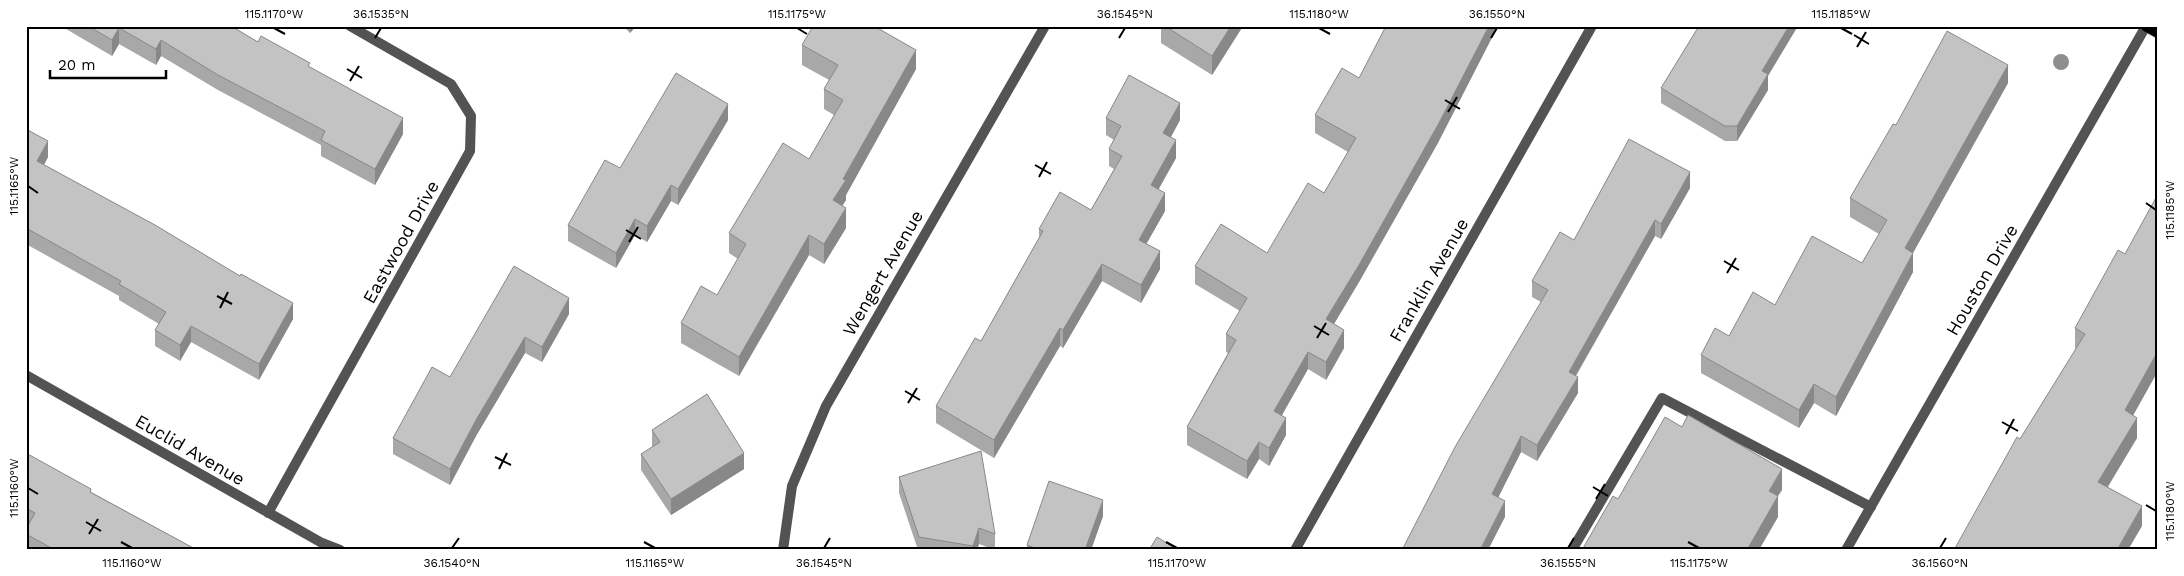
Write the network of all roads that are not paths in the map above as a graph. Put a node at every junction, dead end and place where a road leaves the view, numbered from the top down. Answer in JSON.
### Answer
{"nodes":[{"id":1,"x":350,"y":26,"type":"edge"},
{"id":2,"x":1045,"y":26,"type":"edge"},
{"id":3,"x":1592,"y":26,"type":"edge"},
{"id":4,"x":2147,"y":26,"type":"edge"},
{"id":5,"x":2158,"y":32,"type":"edge"},
{"id":6,"x":26,"y":375,"type":"edge"},
{"id":7,"x":1871,"y":507,"type":"junction"},
{"id":8,"x":268,"y":513,"type":"junction"},
{"id":9,"x":340,"y":550,"type":"edge"},
{"id":10,"x":783,"y":550,"type":"edge"},
{"id":11,"x":1294,"y":550,"type":"edge"},
{"id":12,"x":1572,"y":550,"type":"edge"},
{"id":13,"x":1846,"y":550,"type":"edge"}],
"edges":[{"from":1,"to":8,"type":"street","name":"Eastwood Drive"},
{"from":2,"to":10,"type":"street","name":"Wengert Avenue"},
{"from":3,"to":11,"type":"street","name":"Franklin Avenue"},
{"from":4,"to":5,"type":"main road"},
{"from":4,"to":7,"type":"street","name":"Houston Drive"},
{"from":6,"to":8,"type":"street","name":"Euclid Avenue"},
{"from":7,"to":12,"type":"street"},
{"from":7,"to":13,"type":"street","name":"Houston Drive"},
{"from":8,"to":9,"type":"street","name":"Euclid Avenue"}]}
